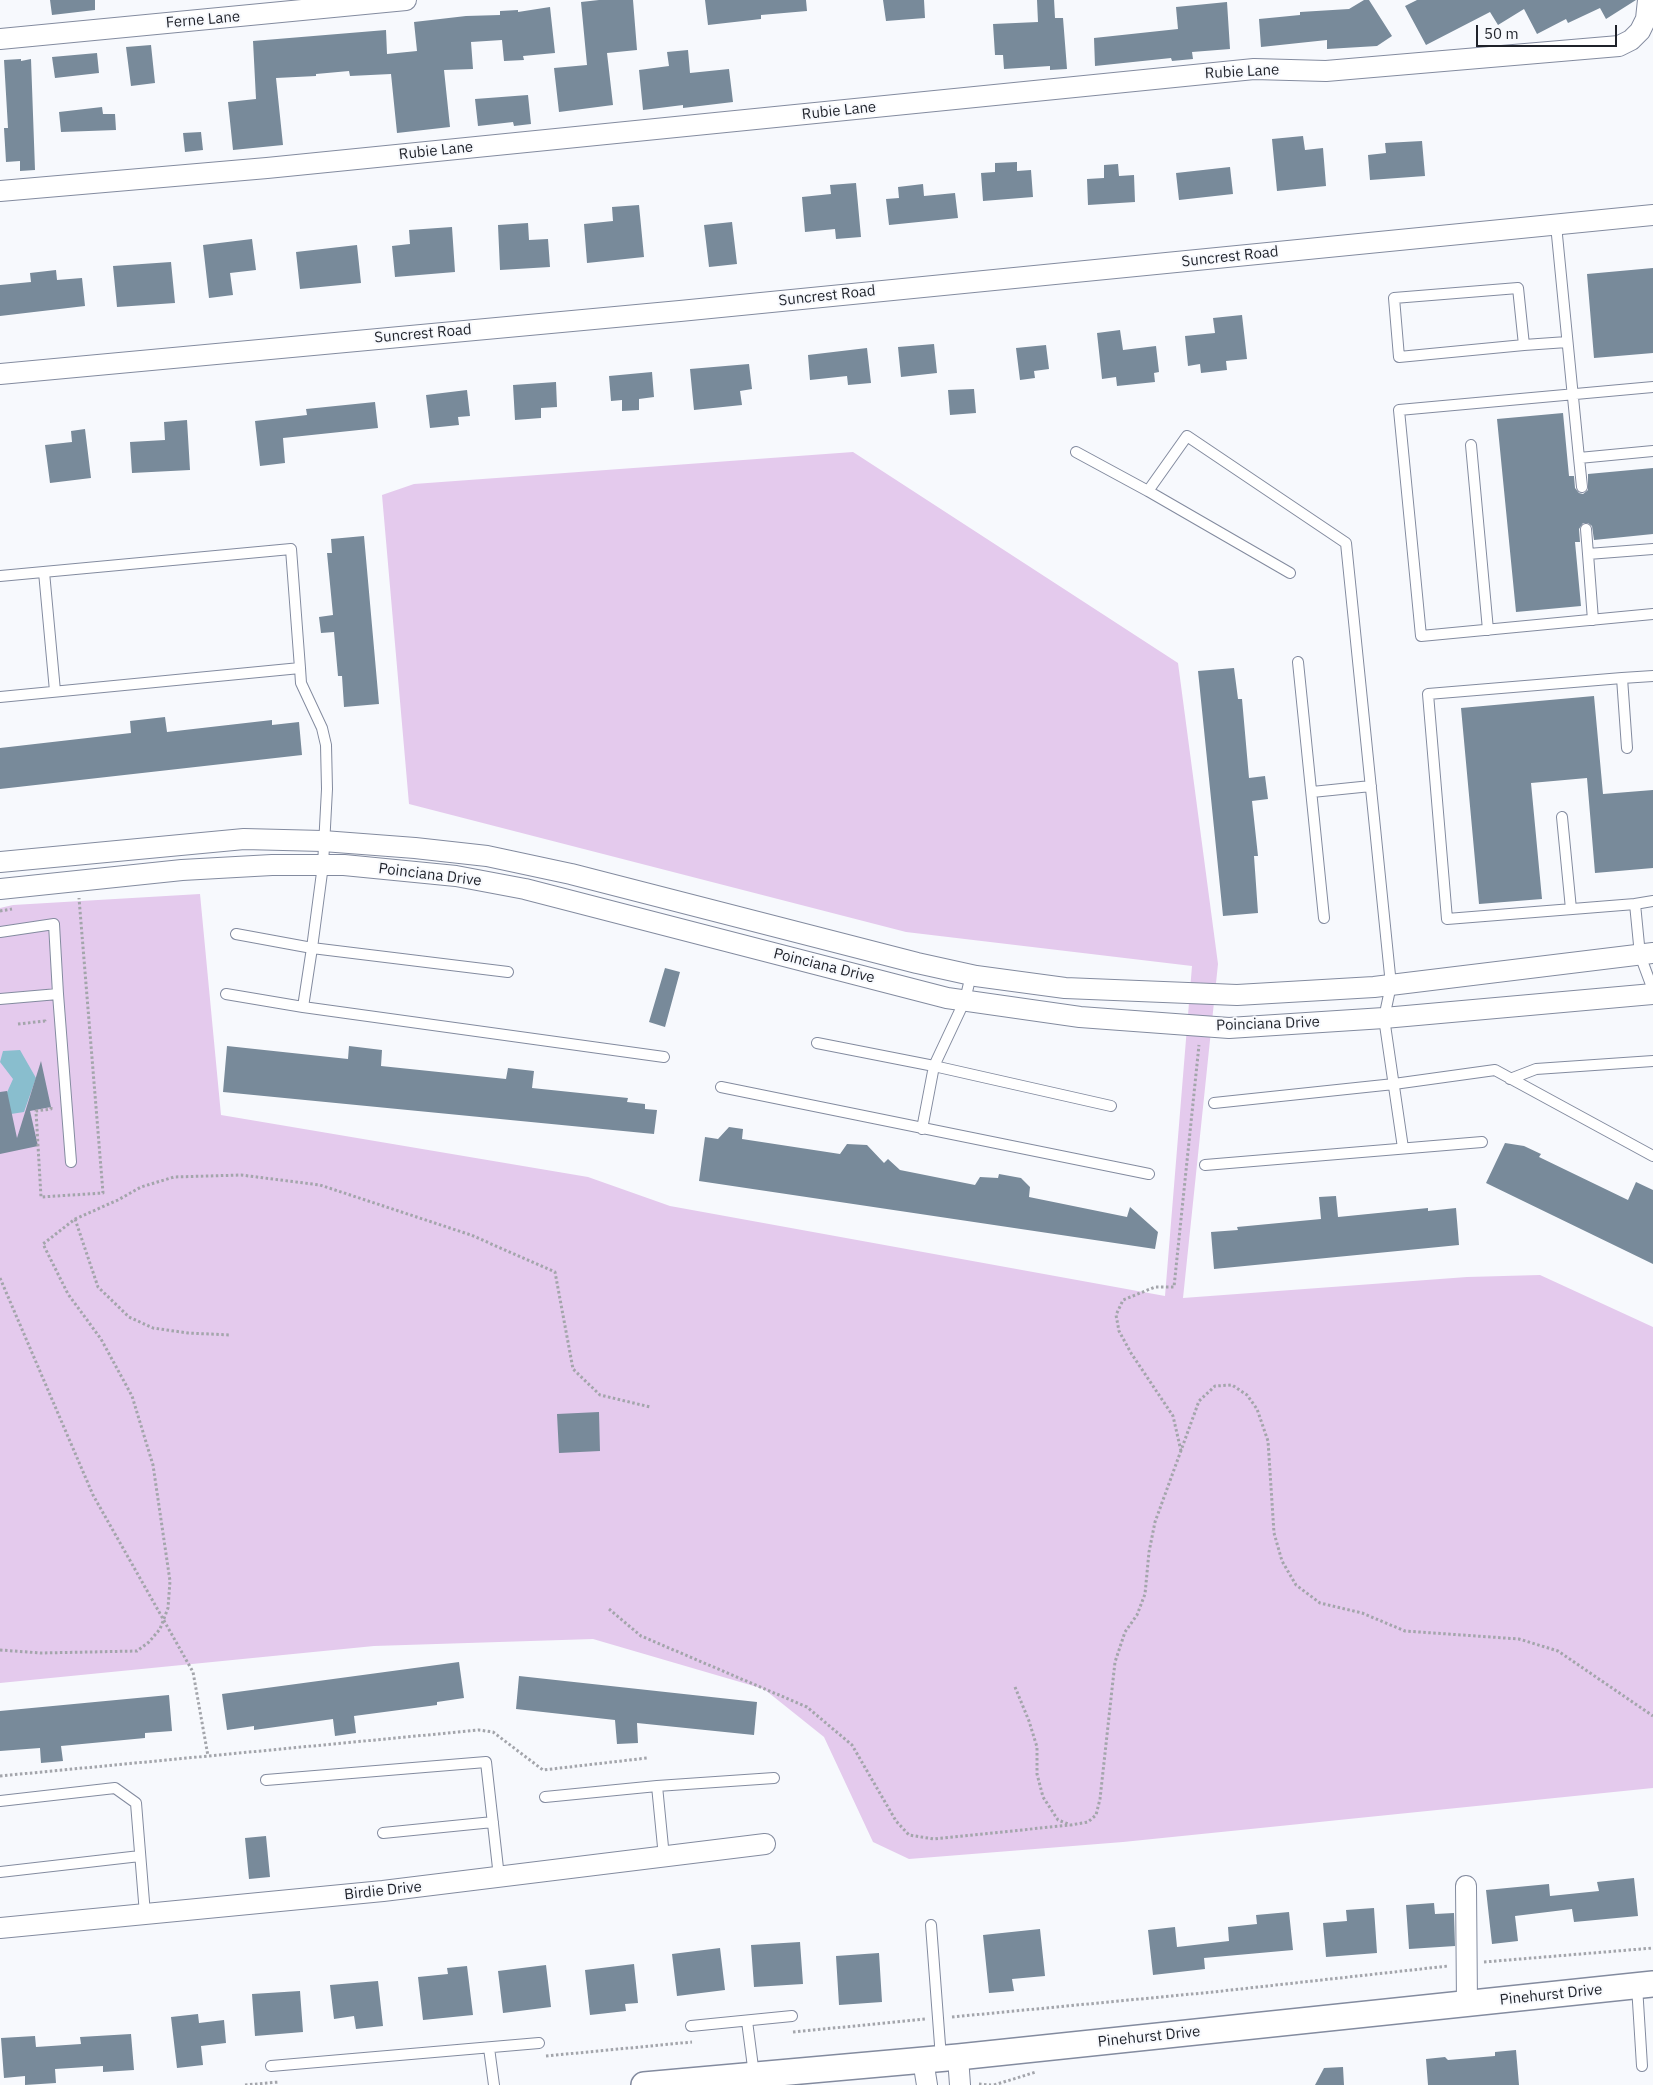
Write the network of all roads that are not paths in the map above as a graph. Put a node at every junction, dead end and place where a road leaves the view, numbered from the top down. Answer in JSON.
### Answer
{"nodes":[{"id":1,"x":406,"y":0,"type":"edge"},
{"id":2,"x":1648,"y":0,"type":"edge"},
{"id":3,"x":0,"y":39,"type":"edge"},
{"id":4,"x":0,"y":191,"type":"edge"},
{"id":5,"x":1653,"y":215,"type":"edge"},
{"id":6,"x":1556,"y":225,"type":"junction"},
{"id":7,"x":1567,"y":342,"type":"junction"},
{"id":8,"x":1524,"y":345,"type":"junction"},
{"id":9,"x":0,"y":374,"type":"edge"},
{"id":10,"x":1653,"y":387,"type":"edge"},
{"id":11,"x":1572,"y":394,"type":"junction"},
{"id":12,"x":1471,"y":445,"type":"dead end"},
{"id":13,"x":1653,"y":451,"type":"edge"},
{"id":14,"x":1076,"y":452,"type":"dead end"},
{"id":15,"x":1579,"y":458,"type":"junction"},
{"id":16,"x":1582,"y":487,"type":"dead end"},
{"id":17,"x":1148,"y":491,"type":"junction"},
{"id":18,"x":1586,"y":529,"type":"dead end"},
{"id":19,"x":1653,"y":548,"type":"edge"},
{"id":20,"x":1588,"y":554,"type":"junction"},
{"id":21,"x":44,"y":572,"type":"junction"},
{"id":22,"x":1290,"y":573,"type":"dead end"},
{"id":23,"x":0,"y":576,"type":"edge"},
{"id":24,"x":1653,"y":614,"type":"edge"},
{"id":25,"x":1593,"y":620,"type":"junction"},
{"id":26,"x":1488,"y":630,"type":"junction"},
{"id":27,"x":1298,"y":662,"type":"dead end"},
{"id":28,"x":300,"y":668,"type":"junction"},
{"id":29,"x":1653,"y":676,"type":"edge"},
{"id":30,"x":1622,"y":678,"type":"junction"},
{"id":31,"x":55,"y":691,"type":"junction"},
{"id":32,"x":0,"y":697,"type":"edge"},
{"id":33,"x":1627,"y":748,"type":"dead end"},
{"id":34,"x":1371,"y":786,"type":"junction"},
{"id":35,"x":1312,"y":792,"type":"junction"},
{"id":36,"x":1562,"y":817,"type":"dead end"},
{"id":37,"x":324,"y":841,"type":"junction"},
{"id":38,"x":0,"y":862,"type":"edge"},
{"id":39,"x":323,"y":865,"type":"junction"},
{"id":40,"x":0,"y":889,"type":"edge"},
{"id":41,"x":1653,"y":901,"type":"edge"},
{"id":42,"x":1636,"y":904,"type":"junction"},
{"id":43,"x":1571,"y":909,"type":"junction"},
{"id":44,"x":1324,"y":918,"type":"dead end"},
{"id":45,"x":0,"y":932,"type":"edge"},
{"id":46,"x":236,"y":934,"type":"dead end"},
{"id":47,"x":312,"y":948,"type":"junction"},
{"id":48,"x":1646,"y":954,"type":"edge"},
{"id":49,"x":508,"y":972,"type":"dead end"},
{"id":50,"x":971,"y":975,"type":"junction"},
{"id":51,"x":1391,"y":985,"type":"junction"},
{"id":52,"x":1653,"y":992,"type":"edge"},
{"id":53,"x":58,"y":994,"type":"junction"},
{"id":54,"x":226,"y":994,"type":"dead end"},
{"id":55,"x":0,"y":999,"type":"edge"},
{"id":56,"x":966,"y":1000,"type":"junction"},
{"id":57,"x":303,"y":1007,"type":"junction"},
{"id":58,"x":1384,"y":1018,"type":"junction"},
{"id":59,"x":817,"y":1043,"type":"dead end"},
{"id":60,"x":664,"y":1057,"type":"dead end"},
{"id":61,"x":1653,"y":1061,"type":"edge"},
{"id":62,"x":934,"y":1066,"type":"junction"},
{"id":63,"x":1510,"y":1078,"type":"junction"},
{"id":64,"x":1394,"y":1084,"type":"junction"},
{"id":65,"x":721,"y":1087,"type":"dead end"},
{"id":66,"x":1214,"y":1103,"type":"dead end"},
{"id":67,"x":1110,"y":1106,"type":"dead end"},
{"id":68,"x":922,"y":1129,"type":"junction"},
{"id":69,"x":1482,"y":1142,"type":"dead end"},
{"id":70,"x":1403,"y":1148,"type":"junction"},
{"id":71,"x":1653,"y":1156,"type":"edge"},
{"id":72,"x":71,"y":1162,"type":"dead end"},
{"id":73,"x":1205,"y":1165,"type":"dead end"},
{"id":74,"x":1149,"y":1174,"type":"dead end"},
{"id":75,"x":774,"y":1778,"type":"dead end"},
{"id":76,"x":266,"y":1780,"type":"dead end"},
{"id":77,"x":657,"y":1786,"type":"junction"},
{"id":78,"x":546,"y":1797,"type":"dead end"},
{"id":79,"x":0,"y":1801,"type":"edge"},
{"id":80,"x":493,"y":1822,"type":"junction"},
{"id":81,"x":383,"y":1833,"type":"dead end"},
{"id":82,"x":766,"y":1844,"type":"dead end"},
{"id":83,"x":140,"y":1856,"type":"junction"},
{"id":84,"x":664,"y":1857,"type":"junction"},
{"id":85,"x":0,"y":1872,"type":"edge"},
{"id":86,"x":499,"y":1877,"type":"junction"},
{"id":87,"x":1466,"y":1886,"type":"dead end"},
{"id":88,"x":144,"y":1914,"type":"junction"},
{"id":89,"x":931,"y":1925,"type":"dead end"},
{"id":90,"x":0,"y":1928,"type":"edge"},
{"id":91,"x":1645,"y":1984,"type":"edge"},
{"id":92,"x":1467,"y":2004,"type":"junction"},
{"id":93,"x":792,"y":2016,"type":"dead end"},
{"id":94,"x":747,"y":2021,"type":"junction"},
{"id":95,"x":691,"y":2026,"type":"dead end"},
{"id":96,"x":539,"y":2043,"type":"dead end"},
{"id":97,"x":489,"y":2048,"type":"junction"},
{"id":98,"x":941,"y":2058,"type":"junction"},
{"id":99,"x":271,"y":2066,"type":"dead end"},
{"id":100,"x":1642,"y":2066,"type":"dead end"},
{"id":101,"x":754,"y":2075,"type":"junction"},
{"id":102,"x":494,"y":2085,"type":"edge"},
{"id":103,"x":644,"y":2085,"type":"edge"},
{"id":104,"x":927,"y":2085,"type":"edge"},
{"id":105,"x":960,"y":2085,"type":"edge"}],
"edges":[{"from":1,"to":3,"type":"street","name":"Ferne Lane"},
{"from":2,"to":4,"type":"street","name":"Rubie Lane"},
{"from":5,"to":6,"type":"street","name":"Suncrest Road"},
{"from":6,"to":7,"type":"lane"},
{"from":6,"to":9,"type":"street","name":"Suncrest Road"},
{"from":7,"to":8,"type":"lane"},
{"from":7,"to":11,"type":"lane"},
{"from":8,"to":8,"type":"lane"},
{"from":10,"to":11,"type":"lane"},
{"from":11,"to":15,"type":"lane"},
{"from":11,"to":26,"type":"lane"},
{"from":12,"to":26,"type":"lane"},
{"from":13,"to":15,"type":"lane"},
{"from":14,"to":17,"type":"lane"},
{"from":15,"to":16,"type":"lane"},
{"from":17,"to":22,"type":"lane"},
{"from":17,"to":34,"type":"lane"},
{"from":18,"to":20,"type":"lane"},
{"from":19,"to":20,"type":"lane"},
{"from":20,"to":25,"type":"lane"},
{"from":21,"to":23,"type":"lane"},
{"from":21,"to":28,"type":"lane"},
{"from":21,"to":31,"type":"lane"},
{"from":24,"to":25,"type":"lane"},
{"from":25,"to":26,"type":"lane"},
{"from":27,"to":35,"type":"lane"},
{"from":28,"to":31,"type":"lane"},
{"from":28,"to":37,"type":"lane"},
{"from":29,"to":30,"type":"lane"},
{"from":30,"to":33,"type":"lane"},
{"from":30,"to":43,"type":"lane"},
{"from":31,"to":32,"type":"lane"},
{"from":34,"to":35,"type":"lane"},
{"from":34,"to":51,"type":"lane"},
{"from":35,"to":44,"type":"lane"},
{"from":36,"to":43,"type":"lane"},
{"from":37,"to":38,"type":"street","name":"Poinciana Drive"},
{"from":37,"to":39,"type":"lane"},
{"from":37,"to":50,"type":"street","name":"Poinciana Drive"},
{"from":39,"to":40,"type":"street","name":"Poinciana Drive"},
{"from":39,"to":47,"type":"lane"},
{"from":39,"to":56,"type":"street","name":"Poinciana Drive"},
{"from":41,"to":42,"type":"lane"},
{"from":42,"to":43,"type":"lane"},
{"from":42,"to":48,"type":"lane"},
{"from":45,"to":53,"type":"lane"},
{"from":46,"to":47,"type":"lane"},
{"from":47,"to":49,"type":"lane"},
{"from":47,"to":57,"type":"lane"},
{"from":48,"to":51,"type":"street","name":"Poinciana Drive"},
{"from":48,"to":52,"type":"lane"},
{"from":50,"to":51,"type":"street","name":"Poinciana Drive"},
{"from":50,"to":56,"type":"lane"},
{"from":51,"to":58,"type":"lane"},
{"from":52,"to":58,"type":"street","name":"Poinciana Drive"},
{"from":53,"to":55,"type":"lane"},
{"from":53,"to":72,"type":"lane"},
{"from":54,"to":57,"type":"lane"},
{"from":56,"to":58,"type":"street","name":"Poinciana Drive"},
{"from":56,"to":62,"type":"lane"},
{"from":57,"to":60,"type":"lane"},
{"from":58,"to":64,"type":"lane"},
{"from":59,"to":62,"type":"lane"},
{"from":61,"to":63,"type":"lane"},
{"from":62,"to":67,"type":"lane"},
{"from":62,"to":68,"type":"lane"},
{"from":63,"to":64,"type":"lane"},
{"from":63,"to":71,"type":"lane"},
{"from":64,"to":66,"type":"lane"},
{"from":64,"to":70,"type":"lane"},
{"from":65,"to":68,"type":"lane"},
{"from":68,"to":74,"type":"lane"},
{"from":69,"to":70,"type":"lane"},
{"from":70,"to":73,"type":"lane"},
{"from":75,"to":77,"type":"lane"},
{"from":76,"to":80,"type":"lane"},
{"from":77,"to":78,"type":"lane"},
{"from":77,"to":84,"type":"lane"},
{"from":79,"to":83,"type":"lane"},
{"from":80,"to":81,"type":"lane"},
{"from":80,"to":86,"type":"lane"},
{"from":82,"to":84,"type":"street","name":"Birdie Drive"},
{"from":83,"to":85,"type":"lane"},
{"from":83,"to":88,"type":"lane"},
{"from":84,"to":86,"type":"street","name":"Birdie Drive"},
{"from":86,"to":88,"type":"street","name":"Birdie Drive"},
{"from":87,"to":92,"type":"street"},
{"from":88,"to":90,"type":"street","name":"Birdie Drive"},
{"from":89,"to":98,"type":"lane"},
{"from":91,"to":92,"type":"street","name":"Pinehurst Drive"},
{"from":91,"to":100,"type":"lane"},
{"from":92,"to":98,"type":"street","name":"Pinehurst Drive"},
{"from":93,"to":94,"type":"lane"},
{"from":94,"to":95,"type":"lane"},
{"from":94,"to":101,"type":"lane"},
{"from":96,"to":97,"type":"lane"},
{"from":97,"to":99,"type":"lane"},
{"from":97,"to":102,"type":"lane"},
{"from":98,"to":101,"type":"street","name":"Pinehurst Drive"},
{"from":98,"to":104,"type":"street"},
{"from":98,"to":105,"type":"street"},
{"from":101,"to":103,"type":"street","name":"Pinehurst Drive"}]}
